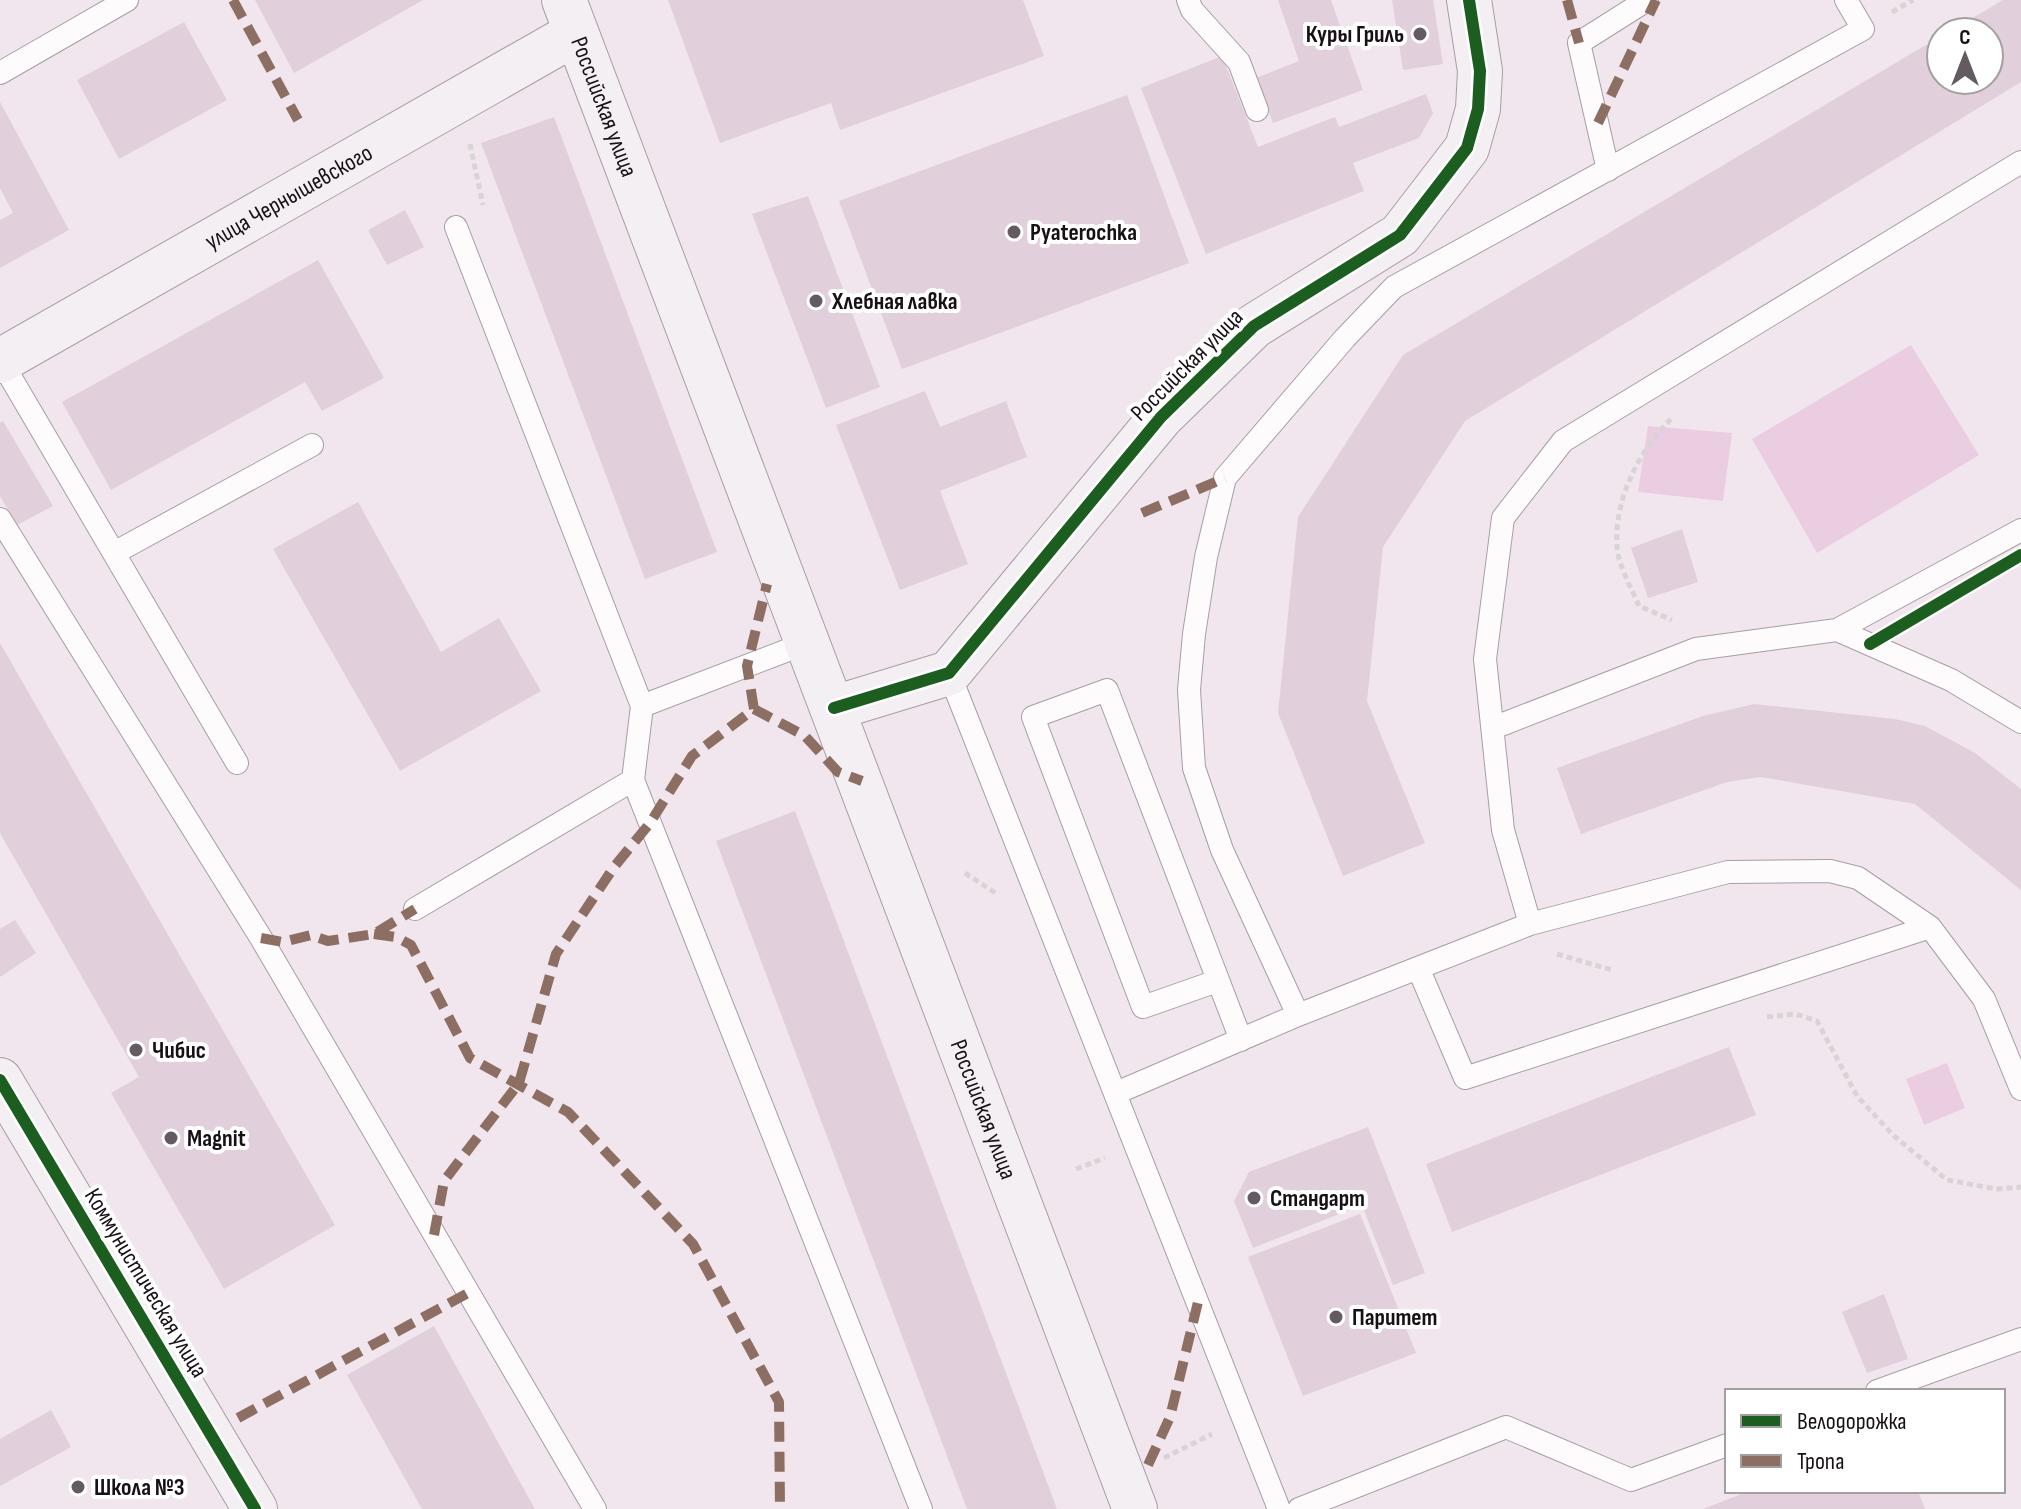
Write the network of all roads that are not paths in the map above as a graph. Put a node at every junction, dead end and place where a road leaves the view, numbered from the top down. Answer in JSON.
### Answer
{"nodes":[{"id":1,"x":127,"y":0,"type":"edge"},
{"id":2,"x":1188,"y":0,"type":"edge"},
{"id":3,"x":1469,"y":0,"type":"edge"},
{"id":4,"x":1647,"y":0,"type":"edge"},
{"id":5,"x":1846,"y":0,"type":"edge"},
{"id":6,"x":570,"y":17,"type":"edge"},
{"id":7,"x":0,"y":73,"type":"edge"},
{"id":8,"x":1257,"y":110,"type":"dead end"},
{"id":9,"x":2021,"y":162,"type":"edge"},
{"id":10,"x":1608,"y":170,"type":"junction"},
{"id":11,"x":458,"y":232,"type":"road end"},
{"id":12,"x":0,"y":361,"type":"edge"},
{"id":13,"x":312,"y":445,"type":"dead end"},
{"id":14,"x":0,"y":519,"type":"edge"},
{"id":15,"x":2021,"y":530,"type":"edge"},
{"id":16,"x":114,"y":553,"type":"junction"},
{"id":17,"x":1837,"y":630,"type":"junction"},
{"id":18,"x":809,"y":642,"type":"junction"},
{"id":19,"x":949,"y":673,"type":"junction"},
{"id":20,"x":642,"y":706,"type":"junction"},
{"id":21,"x":834,"y":708,"type":"junction"},
{"id":22,"x":2021,"y":722,"type":"edge"},
{"id":23,"x":1493,"y":728,"type":"junction"},
{"id":24,"x":237,"y":763,"type":"dead end"},
{"id":25,"x":633,"y":780,"type":"junction"},
{"id":26,"x":415,"y":909,"type":"dead end"},
{"id":27,"x":1530,"y":924,"type":"junction"},
{"id":28,"x":1930,"y":927,"type":"junction"},
{"id":29,"x":1419,"y":970,"type":"junction"},
{"id":30,"x":1217,"y":981,"type":"junction"},
{"id":31,"x":1298,"y":1015,"type":"junction"},
{"id":32,"x":1241,"y":1040,"type":"junction"},
{"id":33,"x":0,"y":1080,"type":"edge"},
{"id":34,"x":2021,"y":1089,"type":"edge"},
{"id":35,"x":1116,"y":1093,"type":"junction"},
{"id":36,"x":2021,"y":1339,"type":"edge"},
{"id":37,"x":1883,"y":1389,"type":"edge"},
{"id":38,"x":1725,"y":1446,"type":"edge"},
{"id":39,"x":255,"y":1509,"type":"edge"},
{"id":40,"x":595,"y":1509,"type":"edge"},
{"id":41,"x":921,"y":1509,"type":"edge"},
{"id":42,"x":1135,"y":1509,"type":"edge"},
{"id":43,"x":1279,"y":1509,"type":"edge"},
{"id":44,"x":1299,"y":1509,"type":"edge"}],
"edges":[{"from":1,"to":7,"type":"lane"},
{"from":2,"to":8,"type":"lane"},
{"from":3,"to":19,"type":"main road","name":"Российская улица"},
{"from":4,"to":10,"type":"lane"},
{"from":5,"to":10,"type":"lane"},
{"from":6,"to":12,"type":"main road","name":"улица Чернышевского"},
{"from":6,"to":18,"type":"main road","name":"Российская улица"},
{"from":9,"to":23,"type":"lane"},
{"from":10,"to":31,"type":"lane"},
{"from":11,"to":20,"type":"lane"},
{"from":12,"to":16,"type":"lane"},
{"from":13,"to":16,"type":"lane"},
{"from":14,"to":40,"type":"lane"},
{"from":15,"to":17,"type":"lane"},
{"from":16,"to":24,"type":"lane"},
{"from":17,"to":22,"type":"lane"},
{"from":17,"to":23,"type":"lane"},
{"from":18,"to":20,"type":"lane"},
{"from":18,"to":21,"type":"main road","name":"Российская улица"},
{"from":19,"to":21,"type":"main road"},
{"from":19,"to":35,"type":"lane"},
{"from":20,"to":25,"type":"lane"},
{"from":21,"to":42,"type":"main road","name":"Российская улица"},
{"from":23,"to":27,"type":"lane"},
{"from":25,"to":26,"type":"lane"},
{"from":25,"to":41,"type":"lane"},
{"from":27,"to":28,"type":"lane"},
{"from":27,"to":29,"type":"lane"},
{"from":28,"to":29,"type":"lane"},
{"from":28,"to":34,"type":"lane"},
{"from":29,"to":31,"type":"lane"},
{"from":30,"to":30,"type":"lane"},
{"from":30,"to":32,"type":"lane"},
{"from":31,"to":32,"type":"lane"},
{"from":32,"to":35,"type":"lane"},
{"from":33,"to":39,"type":"main road","name":"Коммунистическая улица"},
{"from":35,"to":43,"type":"lane"},
{"from":36,"to":37,"type":"lane"},
{"from":38,"to":44,"type":"lane"}]}
